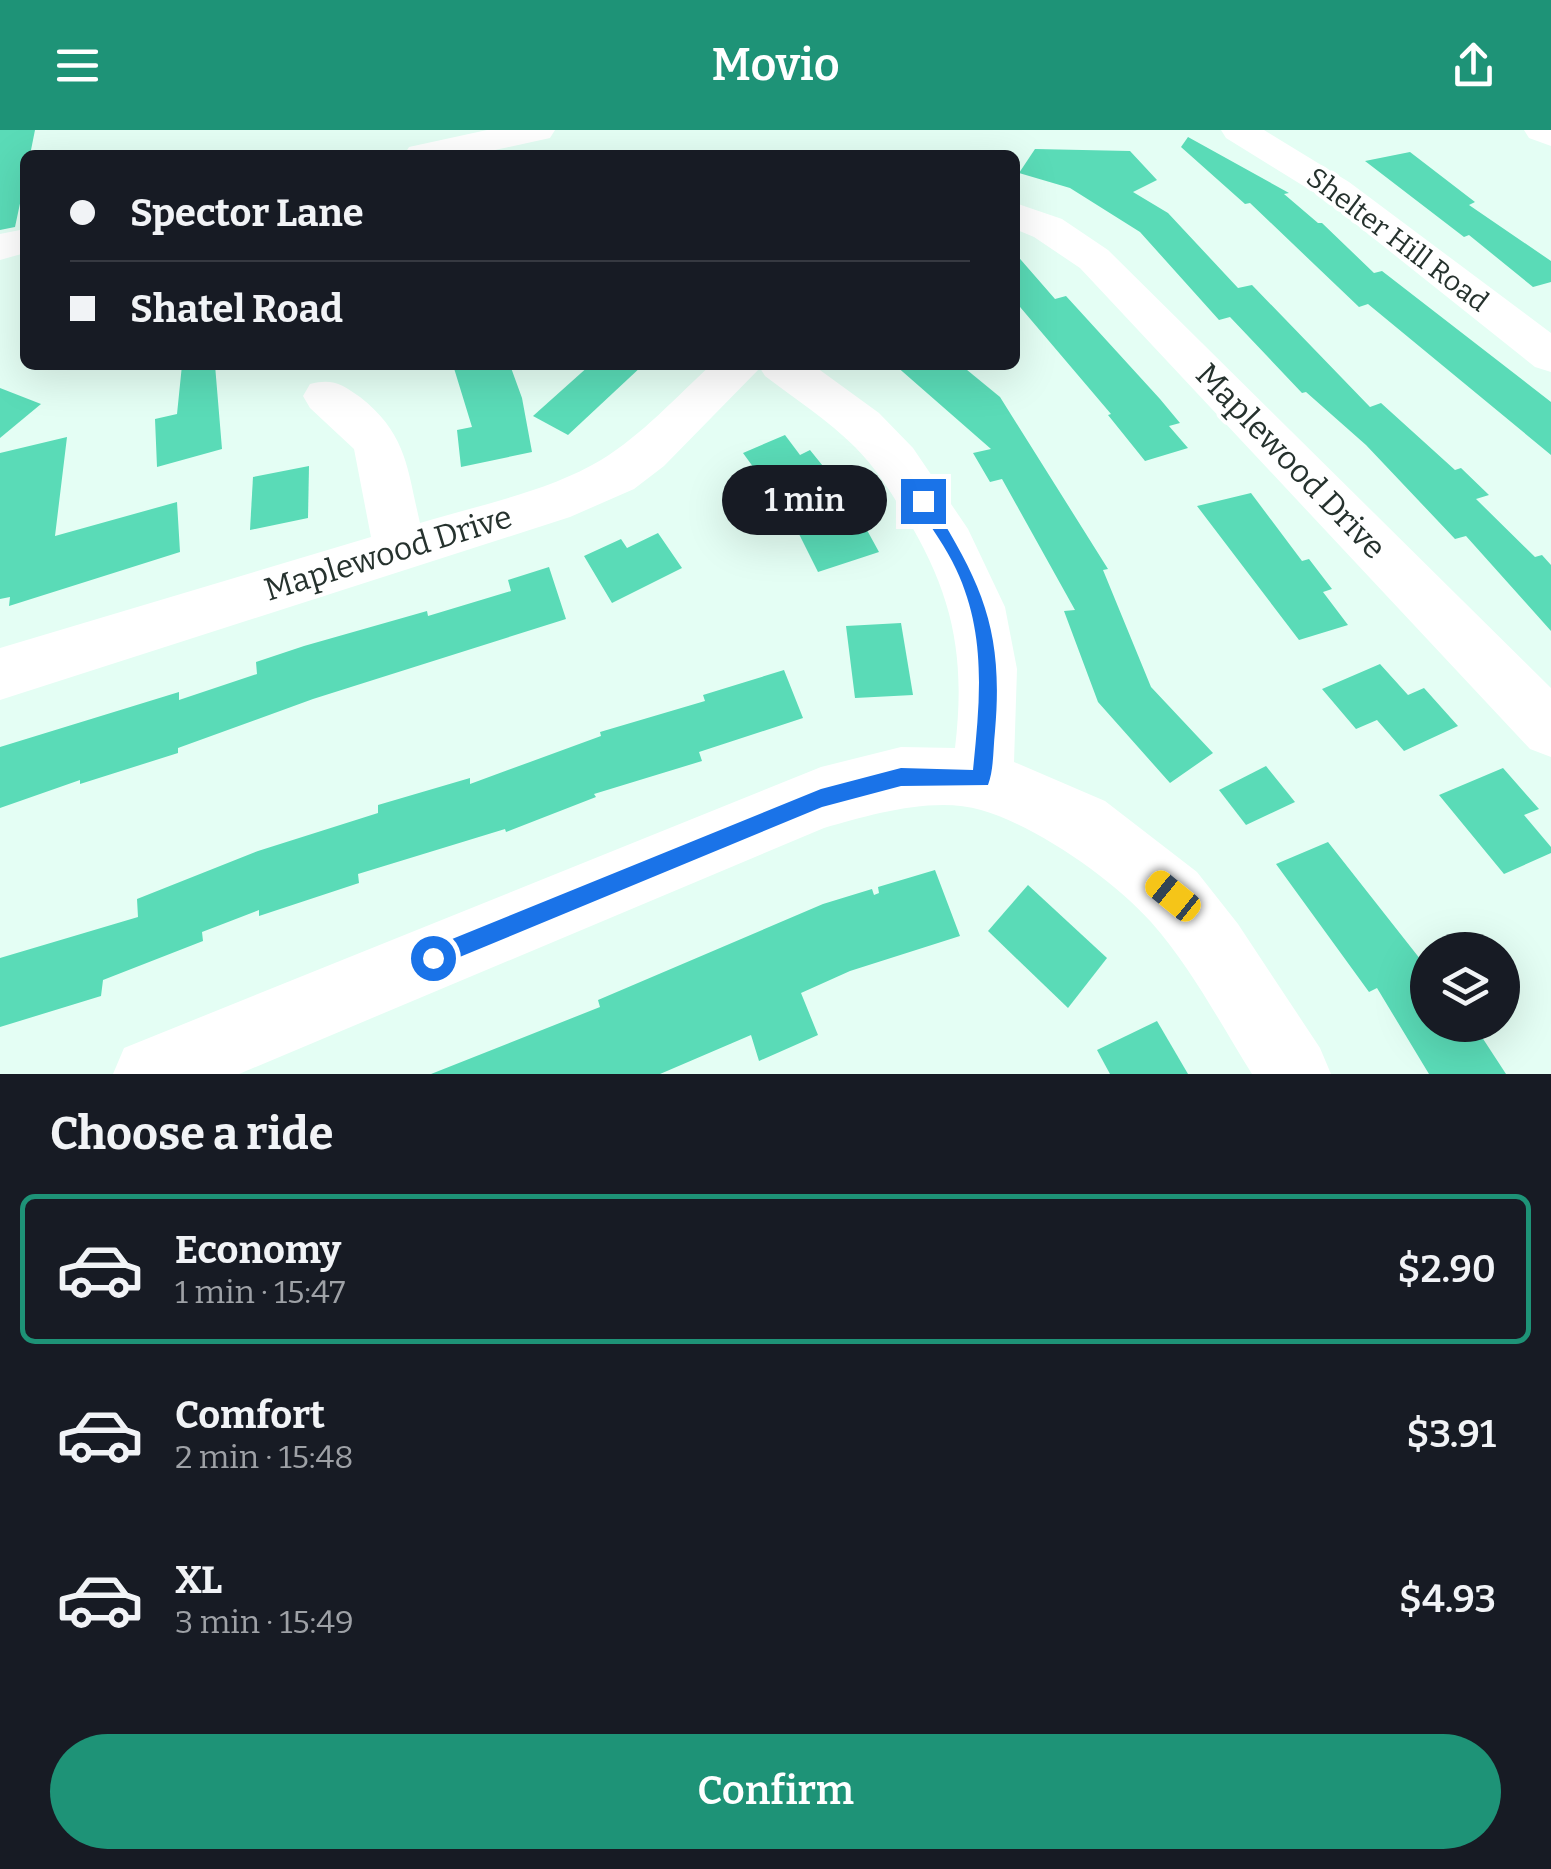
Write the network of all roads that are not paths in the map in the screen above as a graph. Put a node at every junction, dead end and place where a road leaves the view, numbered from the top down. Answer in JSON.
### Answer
{"nodes":[{"id":1,"x":1239,"y":130,"type":"edge"},
{"id":2,"x":1542,"y":130,"type":"edge"},
{"id":3,"x":1551,"y":135,"type":"edge"},
{"id":4,"x":530,"y":140,"type":"edge"},
{"id":5,"x":458,"y":150,"type":"edge"},
{"id":6,"x":1020,"y":216,"type":"edge"},
{"id":7,"x":1551,"y":356,"type":"edge"},
{"id":8,"x":735,"y":370,"type":"edge"},
{"id":9,"x":788,"y":370,"type":"edge"},
{"id":10,"x":326,"y":396,"type":"dead end"},
{"id":11,"x":400,"y":548,"type":"junction"},
{"id":12,"x":0,"y":674,"type":"edge"},
{"id":13,"x":1551,"y":729,"type":"edge"},
{"id":14,"x":982,"y":779,"type":"junction"},
{"id":15,"x":150,"y":1074,"type":"edge"},
{"id":16,"x":1294,"y":1074,"type":"edge"}],
"edges":[{"from":1,"to":7,"type":"street","name":"Shelter Hill Road"},
{"from":2,"to":3,"type":"street"},
{"from":4,"to":5,"type":"street"},
{"from":6,"to":13,"type":"street","name":"Maplewood Drive"},
{"from":8,"to":11,"type":"street","name":"Maplewood Drive"},
{"from":9,"to":14,"type":"street"},
{"from":10,"to":11,"type":"street"},
{"from":11,"to":12,"type":"street","name":"Maplewood Drive"},
{"from":14,"to":15,"type":"street"},
{"from":14,"to":16,"type":"street"}]}
